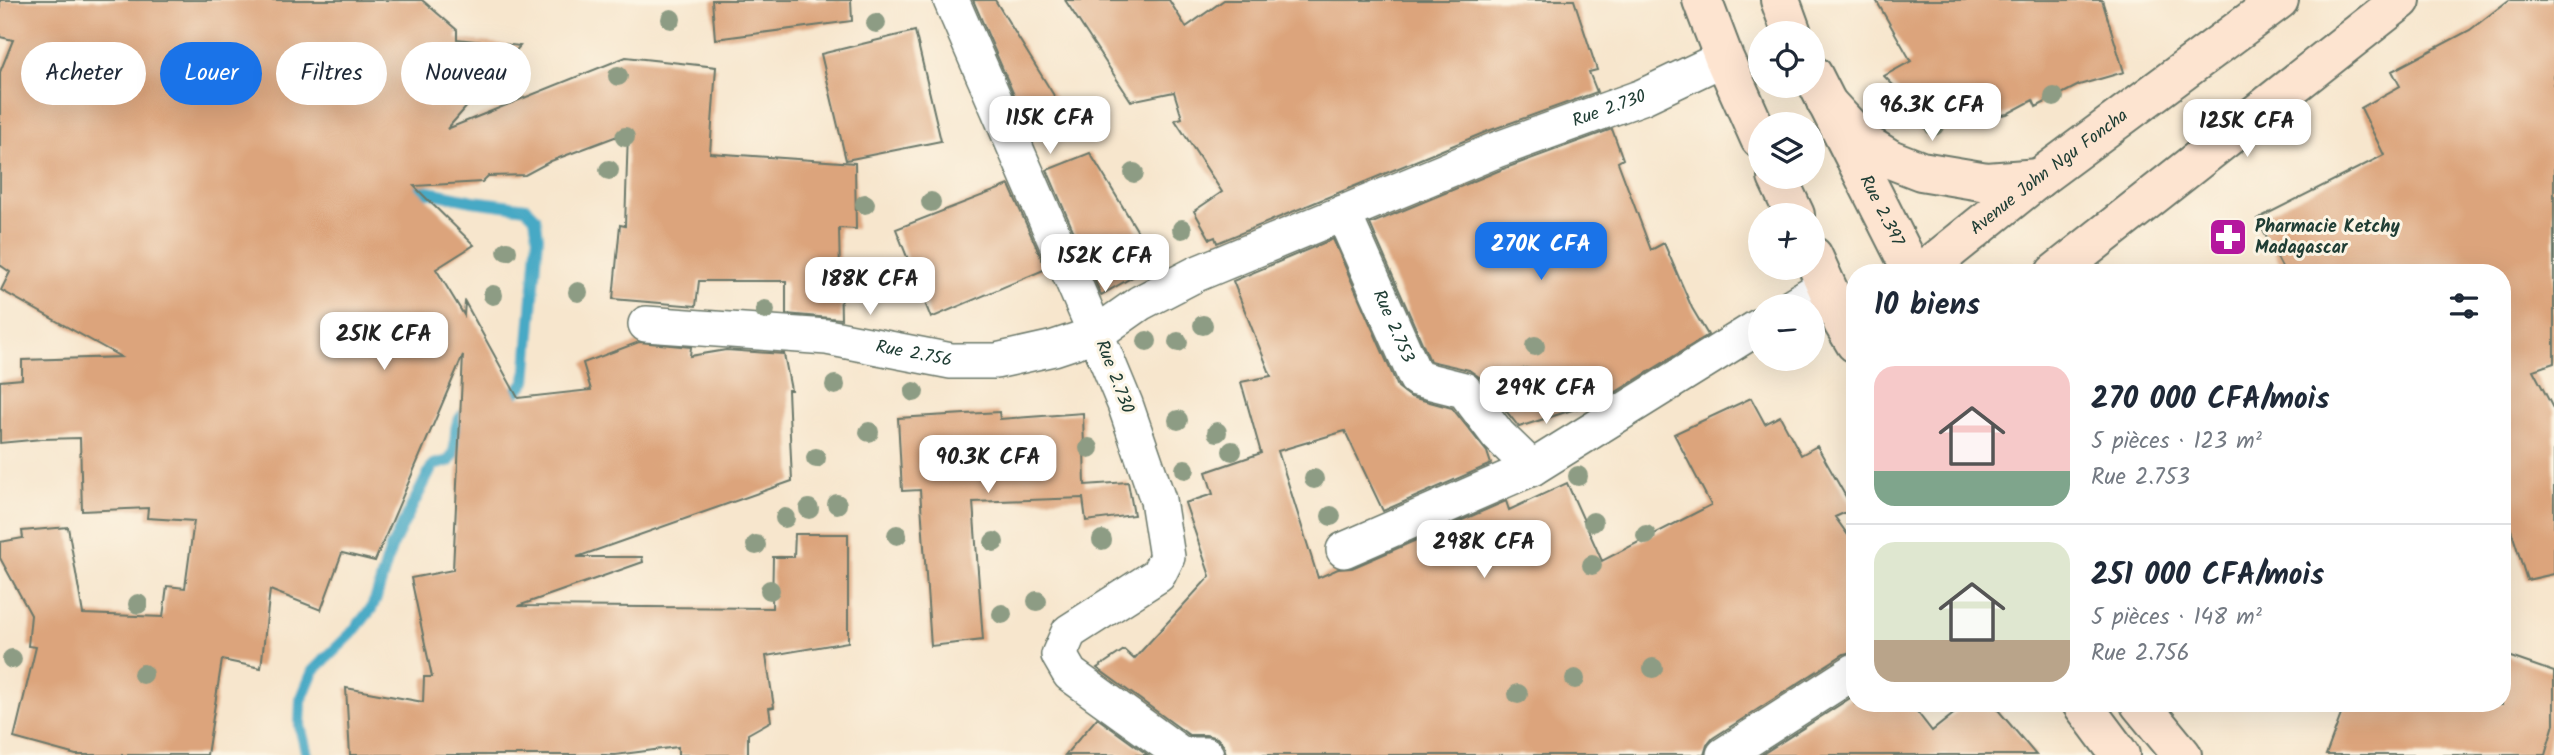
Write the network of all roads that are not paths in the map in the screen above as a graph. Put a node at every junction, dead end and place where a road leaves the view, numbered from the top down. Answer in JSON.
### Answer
{"nodes":[{"id":1,"x":951,"y":0,"type":"edge"},
{"id":2,"x":1702,"y":0,"type":"edge"},
{"id":3,"x":1780,"y":0,"type":"edge"},
{"id":4,"x":2279,"y":0,"type":"edge"},
{"id":5,"x":2401,"y":0,"type":"edge"},
{"id":6,"x":1788,"y":21,"type":"edge"},
{"id":7,"x":1724,"y":58,"type":"junction"},
{"id":8,"x":1825,"y":94,"type":"edge"},
{"id":9,"x":1825,"y":98,"type":"edge"},
{"id":10,"x":1748,"y":112,"type":"edge"},
{"id":11,"x":2039,"y":177,"type":"junction"},
{"id":12,"x":1343,"y":213,"type":"junction"},
{"id":13,"x":1908,"y":264,"type":"edge"},
{"id":14,"x":1932,"y":264,"type":"edge"},
{"id":15,"x":2067,"y":264,"type":"edge"},
{"id":16,"x":1812,"y":280,"type":"edge"},
{"id":17,"x":1824,"y":280,"type":"edge"},
{"id":18,"x":1801,"y":294,"type":"edge"},
{"id":19,"x":1846,"y":318,"type":"edge"},
{"id":20,"x":646,"y":324,"type":"dead end"},
{"id":21,"x":1748,"y":333,"type":"edge"},
{"id":22,"x":1096,"y":334,"type":"junction"},
{"id":23,"x":1532,"y":468,"type":"junction"},
{"id":24,"x":1343,"y":550,"type":"dead end"},
{"id":25,"x":1846,"y":677,"type":"edge"},
{"id":26,"x":2088,"y":712,"type":"edge"},
{"id":27,"x":2147,"y":712,"type":"edge"},
{"id":28,"x":1206,"y":755,"type":"edge"},
{"id":29,"x":1724,"y":755,"type":"edge"},
{"id":30,"x":2120,"y":755,"type":"edge"},
{"id":31,"x":2182,"y":755,"type":"edge"}],
"edges":[{"from":1,"to":22,"type":"street"},
{"from":2,"to":7,"type":"main road"},
{"from":3,"to":6,"type":"main road"},
{"from":4,"to":11,"type":"main road","name":"Avenue John Ngu Foncha"},
{"from":5,"to":15,"type":"main road"},
{"from":7,"to":10,"type":"main road"},
{"from":7,"to":12,"type":"street","name":"Rue 2.730"},
{"from":8,"to":11,"type":"main road"},
{"from":9,"to":13,"type":"main road","name":"Rue 2.397"},
{"from":11,"to":14,"type":"main road","name":"Avenue John Ngu Foncha"},
{"from":12,"to":22,"type":"street","name":"Rue 2.730"},
{"from":12,"to":23,"type":"street","name":"Rue 2.753"},
{"from":16,"to":18,"type":"street"},
{"from":17,"to":19,"type":"main road"},
{"from":20,"to":22,"type":"street","name":"Rue 2.756"},
{"from":21,"to":23,"type":"street"},
{"from":22,"to":28,"type":"street","name":"Rue 2.730"},
{"from":23,"to":24,"type":"street"},
{"from":25,"to":29,"type":"street"},
{"from":26,"to":30,"type":"main road"},
{"from":27,"to":31,"type":"main road"}]}
